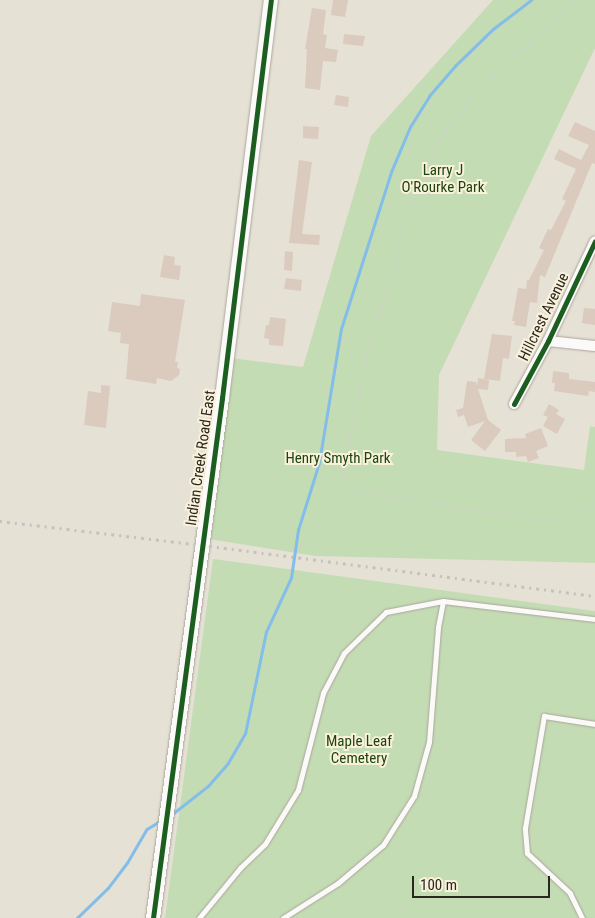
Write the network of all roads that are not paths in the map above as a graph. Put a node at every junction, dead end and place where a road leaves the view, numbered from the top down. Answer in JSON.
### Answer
{"nodes":[{"id":1,"x":271,"y":0,"type":"edge"},
{"id":2,"x":595,"y":241,"type":"edge"},
{"id":3,"x":548,"y":341,"type":"junction"},
{"id":4,"x":595,"y":346,"type":"edge"},
{"id":5,"x":514,"y":404,"type":"dead end"},
{"id":6,"x":443,"y":601,"type":"junction"},
{"id":7,"x":595,"y":619,"type":"edge"},
{"id":8,"x":595,"y":724,"type":"edge"},
{"id":9,"x":153,"y":918,"type":"edge"},
{"id":10,"x":200,"y":918,"type":"edge"},
{"id":11,"x":283,"y":918,"type":"edge"},
{"id":12,"x":582,"y":918,"type":"edge"}],
"edges":[{"from":1,"to":9,"type":"main road","name":"Indian Creek Road East"},
{"from":2,"to":3,"type":"street","name":"Hillcrest Avenue"},
{"from":3,"to":4,"type":"street"},
{"from":3,"to":5,"type":"street","name":"Hillcrest Avenue"},
{"from":6,"to":7,"type":"lane"},
{"from":6,"to":10,"type":"lane"},
{"from":6,"to":11,"type":"lane"},
{"from":8,"to":12,"type":"lane"}]}
